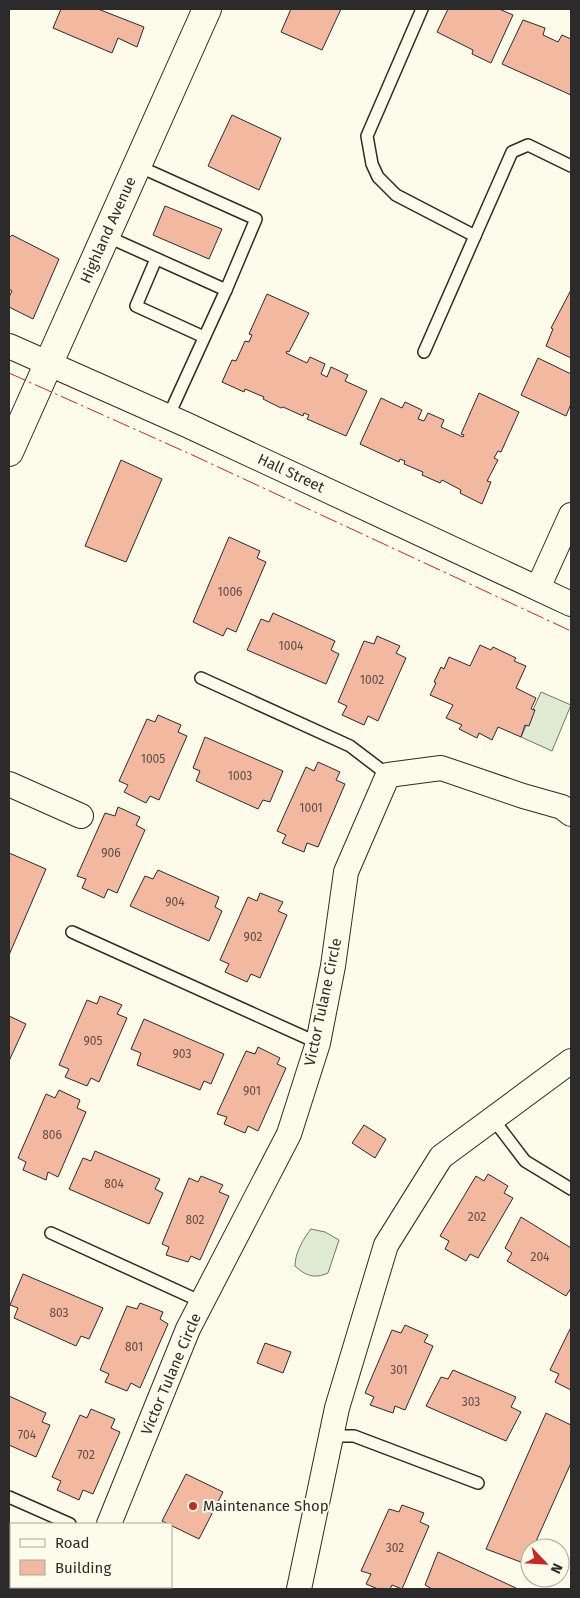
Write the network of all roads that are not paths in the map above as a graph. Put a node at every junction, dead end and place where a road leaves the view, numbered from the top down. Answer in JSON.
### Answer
{"nodes":[{"id":1,"x":207,"y":9,"type":"edge"},
{"id":2,"x":422,"y":9,"type":"edge"},
{"id":3,"x":138,"y":166,"type":"junction"},
{"id":4,"x":571,"y":166,"type":"edge"},
{"id":5,"x":105,"y":236,"type":"junction"},
{"id":6,"x":475,"y":236,"type":"junction"},
{"id":7,"x":156,"y":259,"type":"junction"},
{"id":8,"x":226,"y":290,"type":"junction"},
{"id":9,"x":204,"y":337,"type":"junction"},
{"id":10,"x":9,"y":346,"type":"edge"},
{"id":11,"x":424,"y":352,"type":"dead end"},
{"id":12,"x":48,"y":363,"type":"junction"},
{"id":13,"x":168,"y":417,"type":"junction"},
{"id":14,"x":9,"y":452,"type":"edge"},
{"id":15,"x":571,"y":515,"type":"edge"},
{"id":16,"x":538,"y":588,"type":"junction"},
{"id":17,"x":571,"y":604,"type":"edge"},
{"id":18,"x":201,"y":678,"type":"dead end"},
{"id":19,"x":388,"y":775,"type":"junction"},
{"id":20,"x":9,"y":784,"type":"edge"},
{"id":21,"x":568,"y":807,"type":"edge"},
{"id":22,"x":80,"y":816,"type":"dead end"},
{"id":23,"x":72,"y":932,"type":"dead end"},
{"id":24,"x":318,"y":1043,"type":"junction"},
{"id":25,"x":571,"y":1061,"type":"edge"},
{"id":26,"x":493,"y":1119,"type":"junction"},
{"id":27,"x":571,"y":1188,"type":"edge"},
{"id":28,"x":51,"y":1233,"type":"dead end"},
{"id":29,"x":202,"y":1302,"type":"junction"},
{"id":30,"x":331,"y":1436,"type":"junction"},
{"id":31,"x":478,"y":1483,"type":"dead end"},
{"id":32,"x":9,"y":1496,"type":"edge"},
{"id":33,"x":68,"y":1523,"type":"edge"},
{"id":34,"x":109,"y":1523,"type":"edge"},
{"id":35,"x":299,"y":1589,"type":"edge"}],
"edges":[{"from":1,"to":3,"type":"main road","name":"Highland Avenue"},
{"from":2,"to":6,"type":"lane"},
{"from":3,"to":5,"type":"main road","name":"Highland Avenue"},
{"from":3,"to":8,"type":"lane"},
{"from":4,"to":6,"type":"lane"},
{"from":5,"to":7,"type":"lane"},
{"from":5,"to":12,"type":"main road","name":"Highland Avenue"},
{"from":6,"to":11,"type":"lane"},
{"from":7,"to":8,"type":"lane"},
{"from":7,"to":9,"type":"lane"},
{"from":8,"to":9,"type":"lane"},
{"from":9,"to":13,"type":"lane"},
{"from":10,"to":12,"type":"street","name":"Hall Street"},
{"from":12,"to":13,"type":"street","name":"Hall Street"},
{"from":12,"to":14,"type":"main road","name":"Highland Avenue"},
{"from":13,"to":16,"type":"street","name":"Hall Street"},
{"from":15,"to":16,"type":"street"},
{"from":16,"to":17,"type":"street","name":"Hall Street"},
{"from":18,"to":19,"type":"lane"},
{"from":19,"to":21,"type":"street"},
{"from":19,"to":24,"type":"street","name":"Victor Tulane Circle"},
{"from":20,"to":22,"type":"street"},
{"from":23,"to":24,"type":"lane"},
{"from":24,"to":29,"type":"street","name":"Victor Tulane Circle"},
{"from":25,"to":26,"type":"street"},
{"from":26,"to":27,"type":"lane"},
{"from":26,"to":30,"type":"street"},
{"from":28,"to":29,"type":"lane"},
{"from":29,"to":34,"type":"street","name":"Victor Tulane Circle"},
{"from":30,"to":31,"type":"lane"},
{"from":30,"to":35,"type":"street"},
{"from":32,"to":33,"type":"lane"}]}
